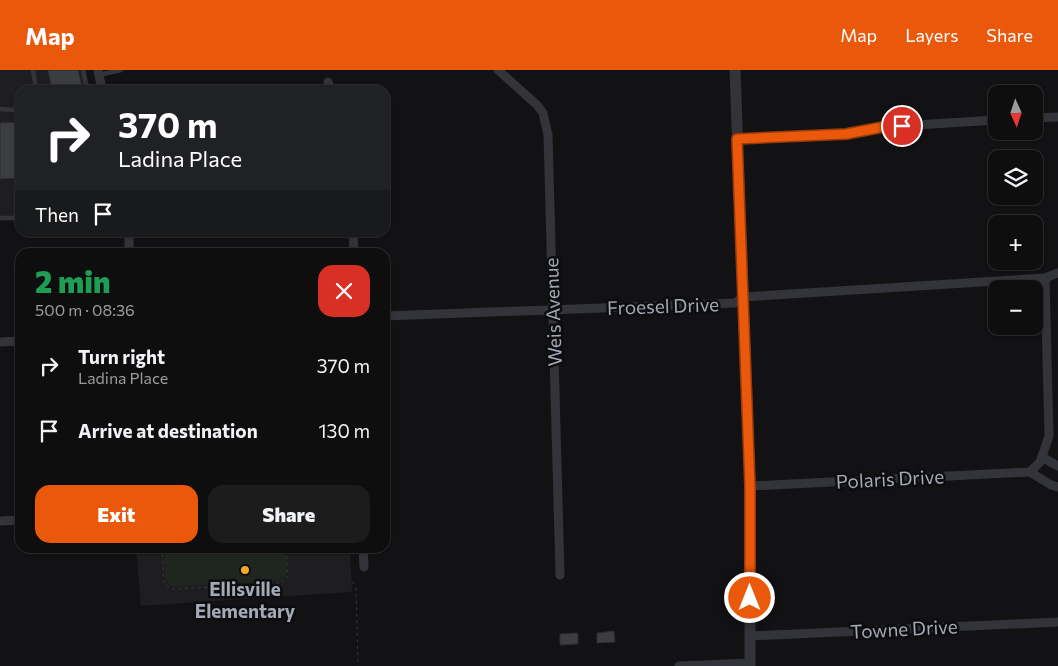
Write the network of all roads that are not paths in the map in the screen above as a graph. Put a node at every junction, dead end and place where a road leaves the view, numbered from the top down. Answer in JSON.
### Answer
{"nodes":[{"id":1,"x":33,"y":70,"type":"edge"},
{"id":2,"x":83,"y":70,"type":"edge"},
{"id":3,"x":121,"y":70,"type":"edge"},
{"id":4,"x":498,"y":70,"type":"edge"},
{"id":5,"x":735,"y":70,"type":"edge"},
{"id":6,"x":99,"y":72,"type":"edge"},
{"id":7,"x":35,"y":85,"type":"edge"},
{"id":8,"x":86,"y":85,"type":"edge"},
{"id":9,"x":101,"y":85,"type":"edge"},
{"id":10,"x":0,"y":110,"type":"edge"},
{"id":11,"x":15,"y":110,"type":"edge"},
{"id":12,"x":1058,"y":117,"type":"edge"},
{"id":13,"x":1043,"y":118,"type":"edge"},
{"id":14,"x":988,"y":120,"type":"edge"},
{"id":15,"x":737,"y":139,"type":"junction"},
{"id":16,"x":15,"y":217,"type":"edge"},
{"id":17,"x":0,"y":218,"type":"edge"},
{"id":18,"x":1058,"y":273,"type":"edge"},
{"id":19,"x":1045,"y":278,"type":"junction"},
{"id":20,"x":743,"y":297,"type":"junction"},
{"id":21,"x":554,"y":311,"type":"junction"},
{"id":22,"x":390,"y":316,"type":"edge"},
{"id":23,"x":15,"y":341,"type":"edge"},
{"id":24,"x":0,"y":342,"type":"edge"},
{"id":25,"x":1058,"y":386,"type":"edge"},
{"id":26,"x":1048,"y":387,"type":"junction"},
{"id":27,"x":1041,"y":460,"type":"junction"},
{"id":28,"x":1058,"y":466,"type":"edge"},
{"id":29,"x":1030,"y":472,"type":"junction"},
{"id":30,"x":750,"y":486,"type":"junction"},
{"id":31,"x":1058,"y":487,"type":"edge"},
{"id":32,"x":15,"y":520,"type":"edge"},
{"id":33,"x":0,"y":522,"type":"edge"},
{"id":34,"x":363,"y":553,"type":"edge"},
{"id":35,"x":364,"y":568,"type":"dead end"},
{"id":36,"x":560,"y":575,"type":"dead end"},
{"id":37,"x":1058,"y":622,"type":"edge"},
{"id":38,"x":750,"y":636,"type":"junction"},
{"id":39,"x":750,"y":664,"type":"edge"},
{"id":40,"x":679,"y":666,"type":"edge"}],
"edges":[{"from":1,"to":7,"type":"lane"},
{"from":2,"to":8,"type":"lane"},
{"from":3,"to":6,"type":"lane"},
{"from":4,"to":21,"type":"street","name":"Weis Avenue"},
{"from":5,"to":15,"type":"street"},
{"from":6,"to":9,"type":"street"},
{"from":10,"to":11,"type":"lane"},
{"from":12,"to":13,"type":"street"},
{"from":14,"to":15,"type":"street"},
{"from":15,"to":20,"type":"street"},
{"from":16,"to":17,"type":"lane"},
{"from":18,"to":19,"type":"street","name":"Froesel Drive"},
{"from":19,"to":20,"type":"street","name":"Froesel Drive"},
{"from":19,"to":26,"type":"street"},
{"from":20,"to":21,"type":"street","name":"Froesel Drive"},
{"from":20,"to":30,"type":"street"},
{"from":21,"to":22,"type":"street","name":"Froesel Drive"},
{"from":21,"to":36,"type":"street","name":"Weis Avenue"},
{"from":23,"to":24,"type":"street"},
{"from":25,"to":26,"type":"street"},
{"from":26,"to":27,"type":"street"},
{"from":27,"to":28,"type":"street"},
{"from":27,"to":29,"type":"street"},
{"from":29,"to":30,"type":"street","name":"Polaris Drive"},
{"from":29,"to":31,"type":"street"},
{"from":30,"to":38,"type":"street"},
{"from":32,"to":33,"type":"street"},
{"from":34,"to":35,"type":"street"},
{"from":37,"to":38,"type":"street","name":"Towne Drive"},
{"from":38,"to":39,"type":"street"},
{"from":39,"to":40,"type":"street"}]}
